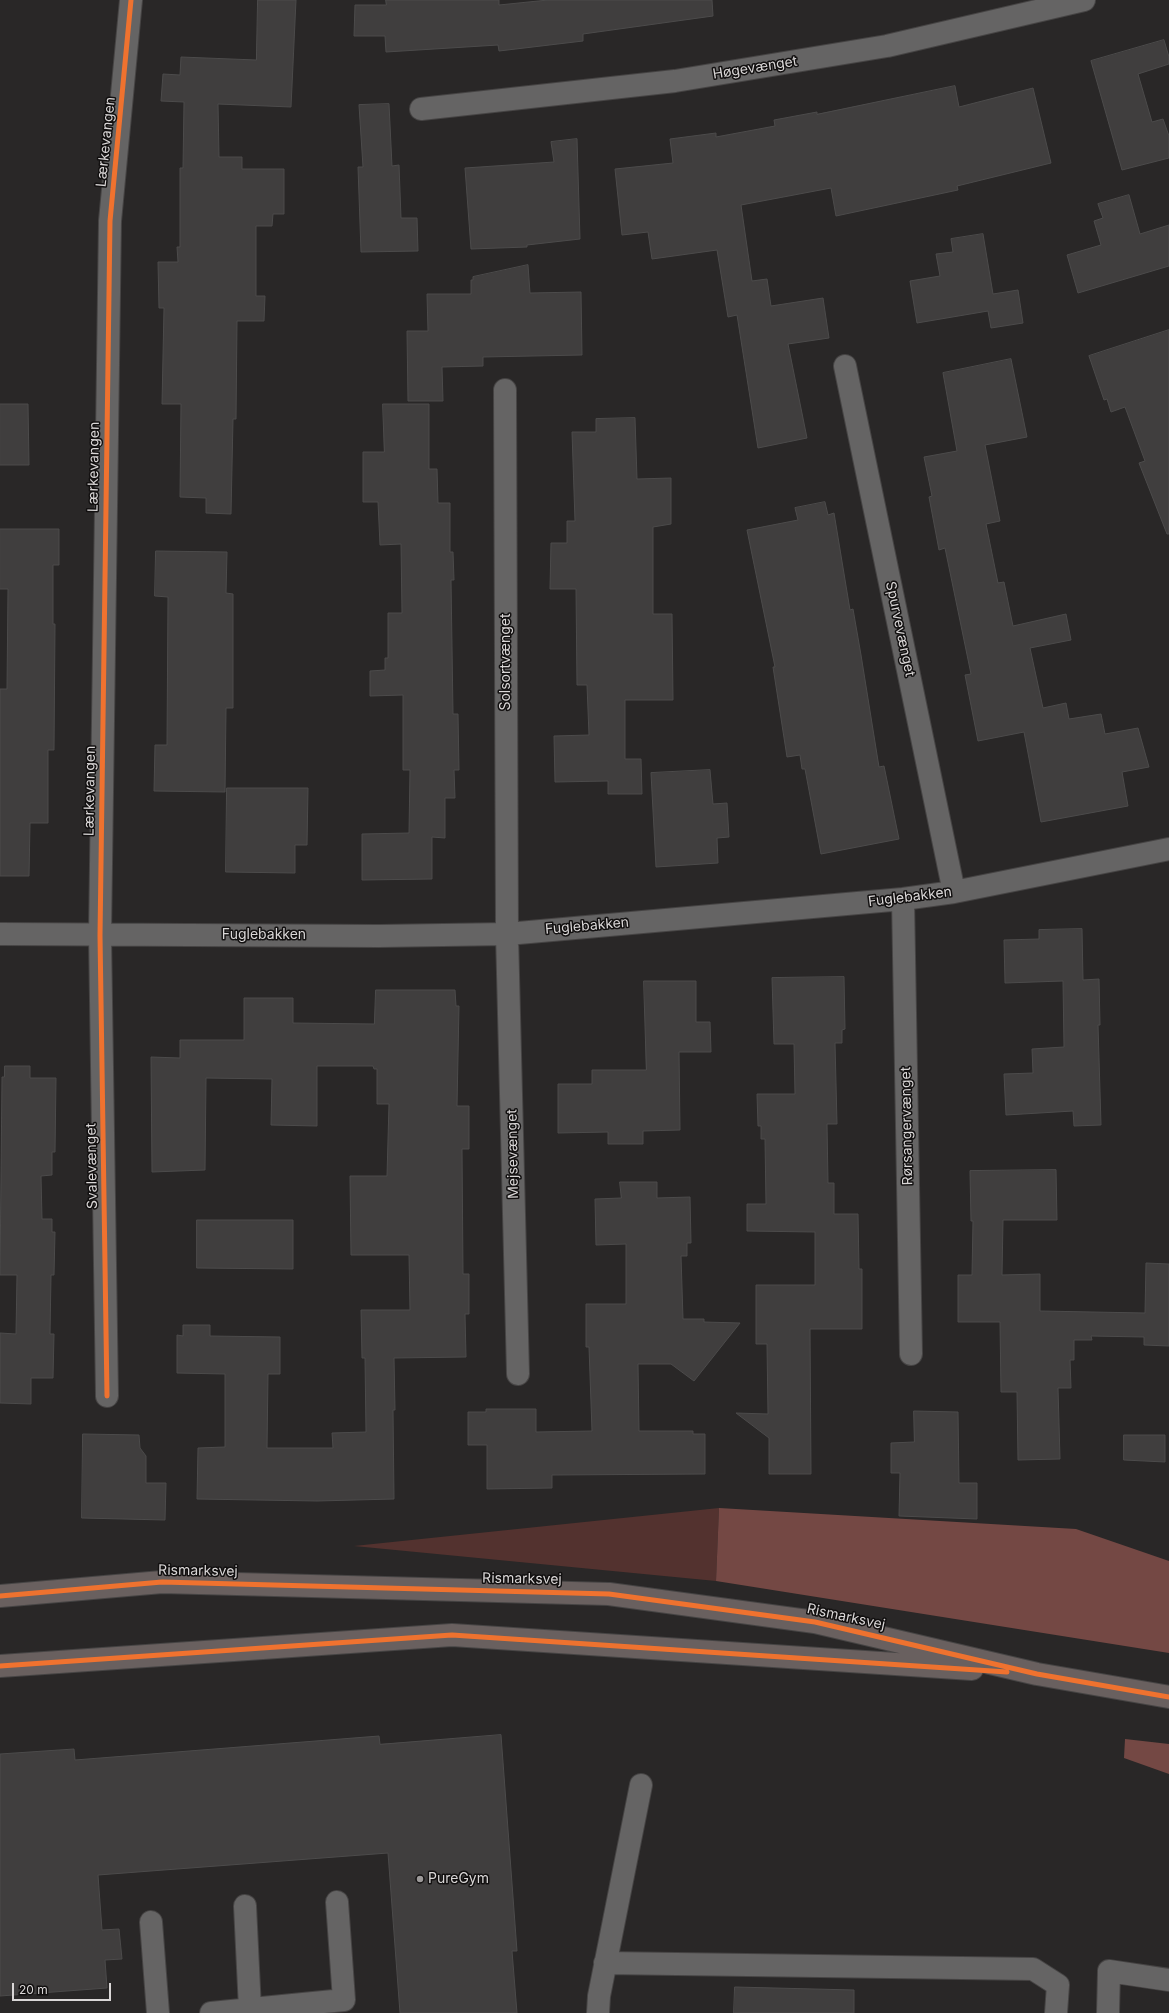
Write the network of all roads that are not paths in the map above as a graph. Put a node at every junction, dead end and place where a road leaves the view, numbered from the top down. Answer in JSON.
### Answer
{"nodes":[{"id":1,"x":132,"y":0,"type":"edge"},
{"id":2,"x":1084,"y":0,"type":"edge"},
{"id":3,"x":421,"y":109,"type":"dead end"},
{"id":4,"x":845,"y":366,"type":"dead end"},
{"id":5,"x":505,"y":390,"type":"dead end"},
{"id":6,"x":1169,"y":849,"type":"edge"},
{"id":7,"x":954,"y":892,"type":"junction"},
{"id":8,"x":904,"y":899,"type":"junction"},
{"id":9,"x":0,"y":934,"type":"edge"},
{"id":10,"x":507,"y":934,"type":"junction"},
{"id":11,"x":100,"y":935,"type":"junction"},
{"id":12,"x":911,"y":1354,"type":"dead end"},
{"id":13,"x":518,"y":1374,"type":"dead end"},
{"id":14,"x":107,"y":1396,"type":"dead end"},
{"id":15,"x":0,"y":1596,"type":"edge"},
{"id":16,"x":0,"y":1666,"type":"edge"},
{"id":17,"x":1037,"y":1674,"type":"junction"},
{"id":18,"x":1169,"y":1697,"type":"edge"},
{"id":19,"x":641,"y":1785,"type":"dead end"},
{"id":20,"x":337,"y":1902,"type":"dead end"},
{"id":21,"x":244,"y":1906,"type":"dead end"},
{"id":22,"x":151,"y":1922,"type":"dead end"},
{"id":23,"x":605,"y":1963,"type":"junction"},
{"id":24,"x":1169,"y":1980,"type":"edge"},
{"id":25,"x":250,"y":2009,"type":"junction"},
{"id":26,"x":158,"y":2013,"type":"edge"},
{"id":27,"x":211,"y":2013,"type":"edge"},
{"id":28,"x":598,"y":2013,"type":"edge"},
{"id":29,"x":1056,"y":2013,"type":"edge"},
{"id":30,"x":1108,"y":2013,"type":"edge"}],
"edges":[{"from":1,"to":11,"type":"street","name":"Lærkevangen"},
{"from":2,"to":3,"type":"street","name":"Høgevænget"},
{"from":4,"to":7,"type":"street","name":"Spurvevænget"},
{"from":5,"to":10,"type":"street","name":"Solsortvænget"},
{"from":6,"to":7,"type":"street","name":"Fuglebakken"},
{"from":7,"to":8,"type":"street","name":"Fuglebakken"},
{"from":8,"to":10,"type":"street","name":"Fuglebakken"},
{"from":8,"to":12,"type":"street","name":"Rørsangervænget"},
{"from":9,"to":11,"type":"street","name":"Fuglebakken"},
{"from":10,"to":11,"type":"street","name":"Fuglebakken"},
{"from":10,"to":13,"type":"street","name":"Mejsevænget"},
{"from":11,"to":14,"type":"street","name":"Svalevænget"},
{"from":15,"to":17,"type":"main road","name":"Rismarksvej"},
{"from":16,"to":17,"type":"main road","name":"Rismarksvej"},
{"from":17,"to":18,"type":"main road","name":"Rismarksvej"},
{"from":19,"to":23,"type":"street"},
{"from":20,"to":25,"type":"street"},
{"from":21,"to":25,"type":"street"},
{"from":22,"to":26,"type":"street"},
{"from":23,"to":28,"type":"street"},
{"from":23,"to":29,"type":"street"},
{"from":24,"to":30,"type":"street"},
{"from":25,"to":27,"type":"street"}]}
